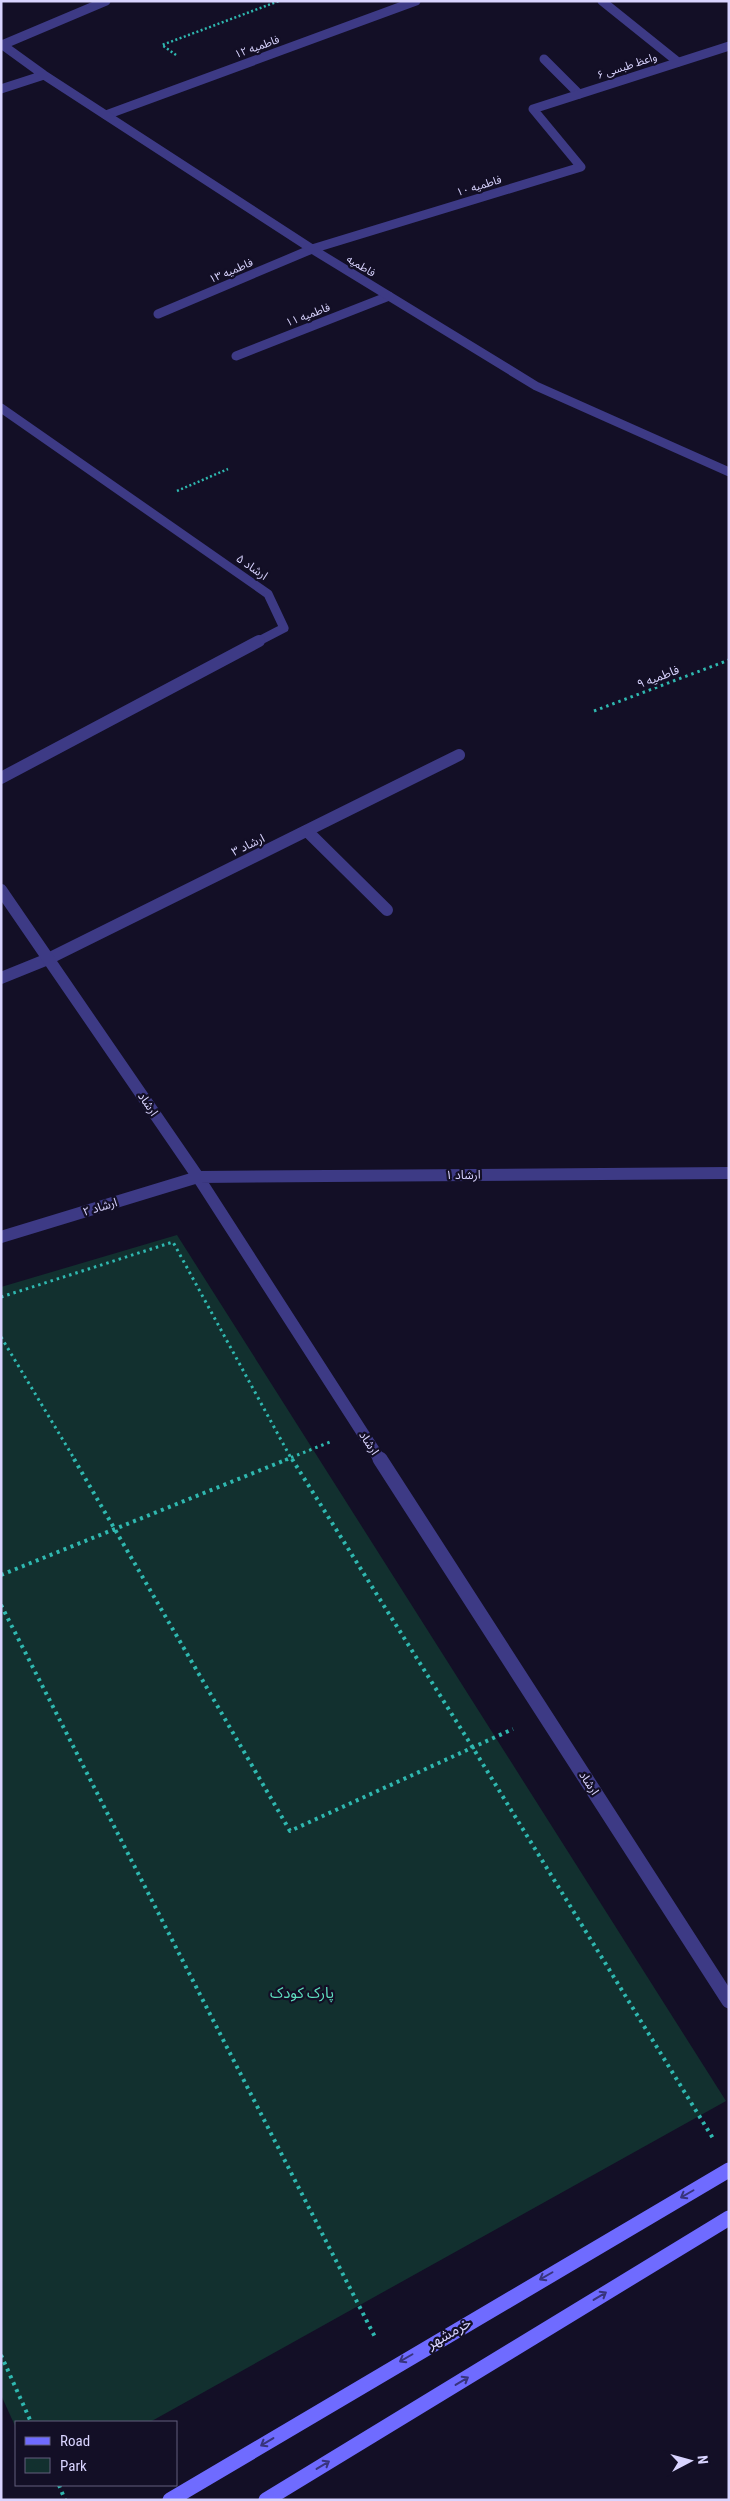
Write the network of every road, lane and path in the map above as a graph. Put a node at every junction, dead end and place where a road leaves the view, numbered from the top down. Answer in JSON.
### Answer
{"nodes":[{"id":1,"x":106,"y":1,"type":"edge"},
{"id":2,"x":279,"y":1,"type":"edge"},
{"id":3,"x":416,"y":1,"type":"edge"},
{"id":4,"x":602,"y":1,"type":"edge"},
{"id":5,"x":2,"y":45,"type":"edge"},
{"id":6,"x":729,"y":46,"type":"edge"},
{"id":7,"x":544,"y":59,"type":"dead end"},
{"id":8,"x":678,"y":62,"type":"junction"},
{"id":9,"x":44,"y":75,"type":"junction"},
{"id":10,"x":206,"y":78,"type":"junction"},
{"id":11,"x":1,"y":89,"type":"edge"},
{"id":12,"x":579,"y":94,"type":"junction"},
{"id":13,"x":533,"y":109,"type":"joint"},
{"id":14,"x":106,"y":115,"type":"junction"},
{"id":15,"x":312,"y":249,"type":"junction"},
{"id":16,"x":389,"y":296,"type":"junction"},
{"id":17,"x":158,"y":314,"type":"dead end"},
{"id":18,"x":236,"y":356,"type":"dead end"},
{"id":19,"x":1,"y":408,"type":"edge"},
{"id":20,"x":228,"y":469,"type":"dead end"},
{"id":21,"x":729,"y":472,"type":"edge"},
{"id":22,"x":142,"y":506,"type":"junction"},
{"id":23,"x":729,"y":660,"type":"edge"},
{"id":24,"x":594,"y":711,"type":"dead end"},
{"id":25,"x":459,"y":755,"type":"dead end"},
{"id":26,"x":1,"y":778,"type":"edge"},
{"id":27,"x":307,"y":831,"type":"junction"},
{"id":28,"x":1,"y":890,"type":"edge"},
{"id":29,"x":387,"y":910,"type":"dead end"},
{"id":30,"x":48,"y":959,"type":"junction"},
{"id":31,"x":1,"y":978,"type":"edge"},
{"id":32,"x":729,"y":1173,"type":"edge"},
{"id":33,"x":198,"y":1177,"type":"junction"},
{"id":34,"x":1,"y":1237,"type":"edge"},
{"id":35,"x":1,"y":1297,"type":"edge"},
{"id":36,"x":1,"y":1337,"type":"edge"},
{"id":37,"x":361,"y":1430,"type":"junction"},
{"id":38,"x":291,"y":1458,"type":"junction"},
{"id":39,"x":116,"y":1528,"type":"junction"},
{"id":40,"x":1,"y":1574,"type":"edge"},
{"id":41,"x":1,"y":1605,"type":"edge"},
{"id":42,"x":546,"y":1715,"type":"junction"},
{"id":43,"x":473,"y":1748,"type":"junction"},
{"id":44,"x":729,"y":2001,"type":"edge"},
{"id":45,"x":718,"y":2148,"type":"dead end"},
{"id":46,"x":729,"y":2170,"type":"edge"},
{"id":47,"x":729,"y":2218,"type":"edge"},
{"id":48,"x":1,"y":2355,"type":"edge"},
{"id":49,"x":390,"y":2368,"type":"junction"},
{"id":50,"x":31,"y":2421,"type":"edge"},
{"id":51,"x":59,"y":2486,"type":"edge"},
{"id":52,"x":65,"y":2500,"type":"edge"},
{"id":53,"x":170,"y":2500,"type":"edge"},
{"id":54,"x":266,"y":2500,"type":"edge"}],
"edges":[{"from":1,"to":5,"type":"street"},
{"from":2,"to":10,"type":"path"},
{"from":3,"to":10,"type":"street","name":"فاطمیه ۱۲"},
{"from":4,"to":8,"type":"street"},
{"from":5,"to":9,"type":"street","name":"فاطمیه"},
{"from":6,"to":8,"type":"street","name":"واعظ طبسی ۶"},
{"from":7,"to":12,"type":"street"},
{"from":8,"to":12,"type":"street","name":"واعظ طبسی ۶"},
{"from":9,"to":11,"type":"street"},
{"from":9,"to":14,"type":"street","name":"فاطمیه"},
{"from":10,"to":14,"type":"street","name":"فاطمیه ۱۲"},
{"from":12,"to":13,"type":"street","name":"واعظ طبسی ۶"},
{"from":13,"to":15,"type":"street","name":"فاطمیه ۱۰"},
{"from":14,"to":15,"type":"street","name":"فاطمیه"},
{"from":15,"to":16,"type":"street","name":"فاطمیه"},
{"from":15,"to":17,"type":"street","name":"فاطمیه ۱۳"},
{"from":16,"to":18,"type":"street","name":"فاطمیه ۱۱"},
{"from":16,"to":21,"type":"street","name":"فاطمیه"},
{"from":19,"to":22,"type":"street","name":"ارشاد ۵"},
{"from":20,"to":22,"type":"path"},
{"from":22,"to":26,"type":"street","name":"ارشاد ۵"},
{"from":23,"to":24,"type":"path","name":"فاطمیه ۹"},
{"from":25,"to":27,"type":"street","name":"ارشاد ۳"},
{"from":27,"to":29,"type":"street"},
{"from":27,"to":30,"type":"street","name":"ارشاد ۳"},
{"from":28,"to":30,"type":"street","name":"ارشاد"},
{"from":30,"to":31,"type":"street","name":"ارشاد ۳"},
{"from":30,"to":33,"type":"street","name":"ارشاد"},
{"from":32,"to":33,"type":"street","name":"ارشاد ۱"},
{"from":33,"to":34,"type":"street","name":"ارشاد ۲"},
{"from":33,"to":37,"type":"street","name":"ارشاد"},
{"from":35,"to":38,"type":"path"},
{"from":36,"to":39,"type":"path"},
{"from":37,"to":38,"type":"path"},
{"from":37,"to":42,"type":"street","name":"ارشاد"},
{"from":38,"to":39,"type":"path"},
{"from":38,"to":43,"type":"path"},
{"from":39,"to":40,"type":"path"},
{"from":39,"to":43,"type":"path"},
{"from":41,"to":49,"type":"path"},
{"from":42,"to":43,"type":"path"},
{"from":42,"to":44,"type":"street","name":"ارشاد"},
{"from":43,"to":45,"type":"path"},
{"from":46,"to":49,"type":"main road","name":"خرمشهر","one_way":true},
{"from":54,"to":47,"type":"main road","one_way":true},
{"from":48,"to":50,"type":"path"},
{"from":49,"to":53,"type":"main road","name":"خرمشهر","one_way":true},
{"from":51,"to":52,"type":"path"}]}
